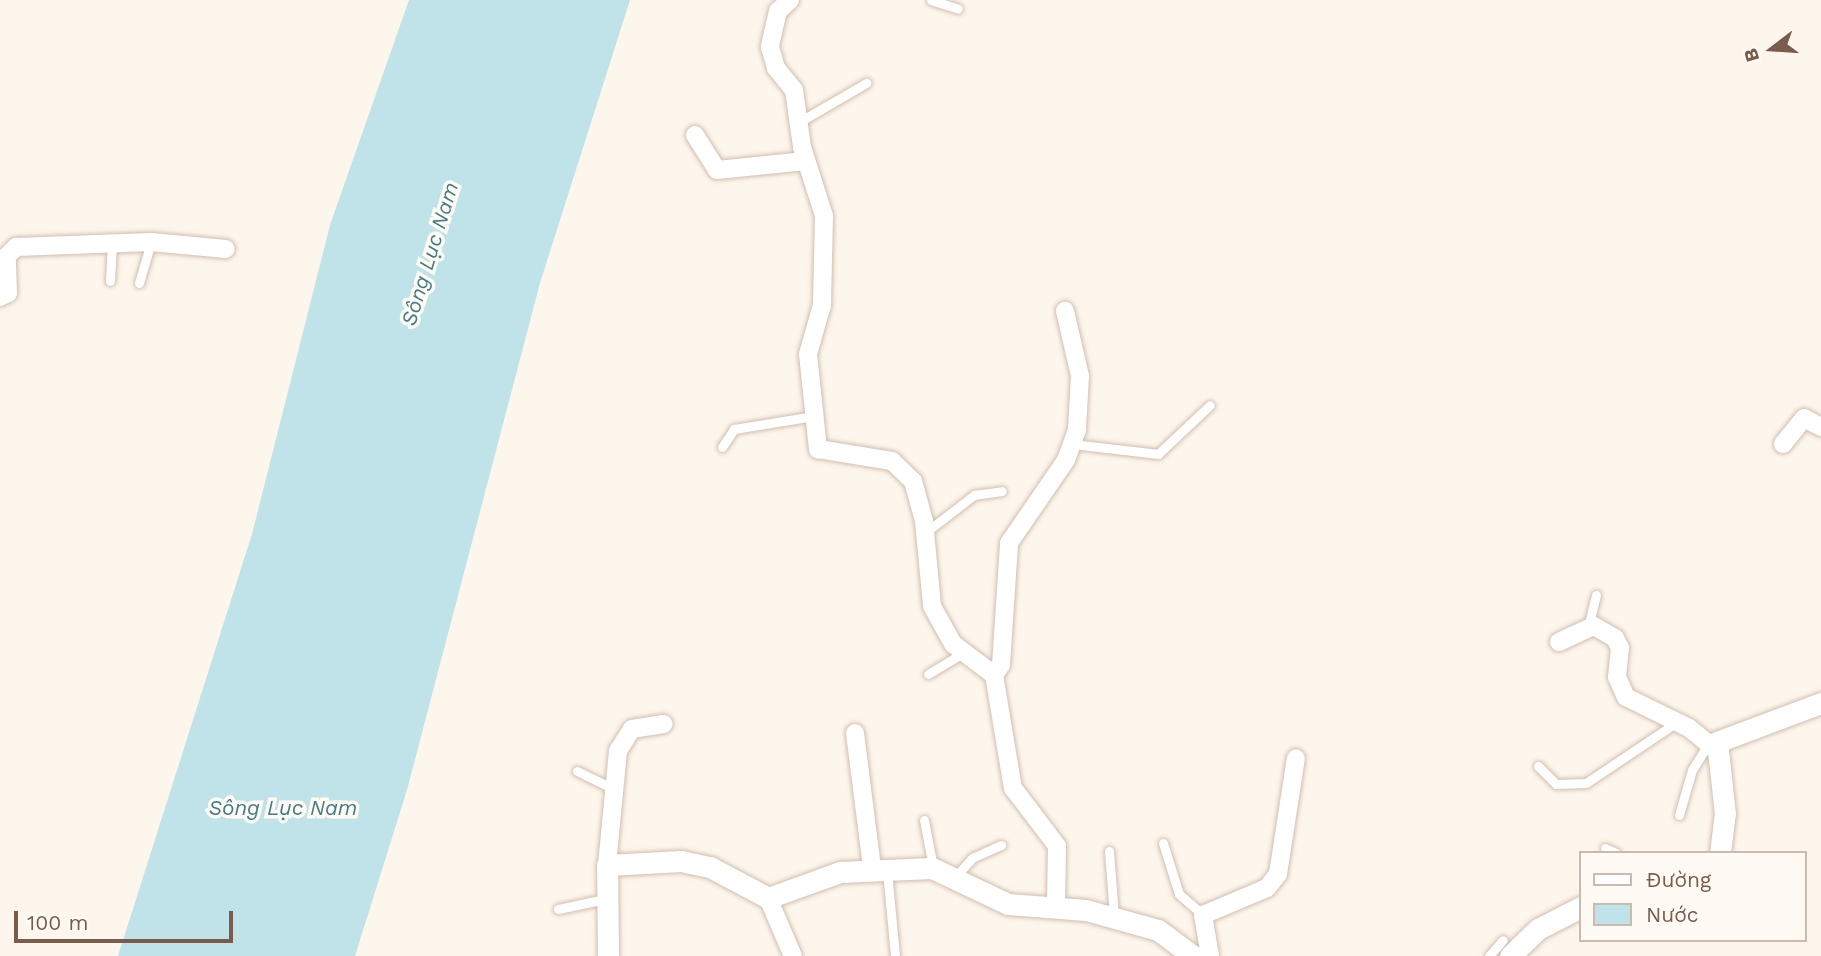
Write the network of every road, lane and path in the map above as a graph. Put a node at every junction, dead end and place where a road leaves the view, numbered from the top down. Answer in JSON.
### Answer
{"nodes":[{"id":1,"x":790,"y":0,"type":"edge"},
{"id":2,"x":931,"y":0,"type":"edge"},
{"id":3,"x":958,"y":9,"type":"dead end"},
{"id":4,"x":866,"y":83,"type":"dead end"},
{"id":5,"x":799,"y":122,"type":"junction"},
{"id":6,"x":695,"y":135,"type":"dead end"},
{"id":7,"x":806,"y":161,"type":"junction"},
{"id":8,"x":151,"y":242,"type":"junction"},
{"id":9,"x":112,"y":244,"type":"junction"},
{"id":10,"x":226,"y":249,"type":"dead end"},
{"id":11,"x":110,"y":281,"type":"dead end"},
{"id":12,"x":139,"y":283,"type":"dead end"},
{"id":13,"x":0,"y":298,"type":"edge"},
{"id":14,"x":1065,"y":311,"type":"dead end"},
{"id":15,"x":1210,"y":405,"type":"dead end"},
{"id":16,"x":814,"y":416,"type":"junction"},
{"id":17,"x":1821,"y":427,"type":"edge"},
{"id":18,"x":1071,"y":444,"type":"junction"},
{"id":19,"x":1783,"y":444,"type":"dead end"},
{"id":20,"x":722,"y":447,"type":"dead end"},
{"id":21,"x":1002,"y":491,"type":"dead end"},
{"id":22,"x":925,"y":533,"type":"junction"},
{"id":23,"x":1596,"y":595,"type":"dead end"},
{"id":24,"x":1588,"y":627,"type":"junction"},
{"id":25,"x":1559,"y":642,"type":"dead end"},
{"id":26,"x":962,"y":653,"type":"junction"},
{"id":27,"x":928,"y":674,"type":"dead end"},
{"id":28,"x":994,"y":675,"type":"junction"},
{"id":29,"x":1821,"y":703,"type":"edge"},
{"id":30,"x":1677,"y":722,"type":"junction"},
{"id":31,"x":664,"y":724,"type":"dead end"},
{"id":32,"x":855,"y":733,"type":"dead end"},
{"id":33,"x":1712,"y":747,"type":"junction"},
{"id":34,"x":1296,"y":758,"type":"dead end"},
{"id":35,"x":1538,"y":766,"type":"dead end"},
{"id":36,"x":577,"y":771,"type":"dead end"},
{"id":37,"x":612,"y":788,"type":"junction"},
{"id":38,"x":1679,"y":815,"type":"dead end"},
{"id":39,"x":924,"y":820,"type":"dead end"},
{"id":40,"x":1163,"y":843,"type":"dead end"},
{"id":41,"x":1001,"y":845,"type":"dead end"},
{"id":42,"x":1605,"y":848,"type":"dead end"},
{"id":43,"x":1109,"y":851,"type":"dead end"},
{"id":44,"x":1612,"y":851,"type":"edge"},
{"id":45,"x":1720,"y":851,"type":"edge"},
{"id":46,"x":607,"y":865,"type":"junction"},
{"id":47,"x":880,"y":867,"type":"junction"},
{"id":48,"x":932,"y":868,"type":"junction"},
{"id":49,"x":955,"y":877,"type":"junction"},
{"id":50,"x":768,"y":898,"type":"junction"},
{"id":51,"x":605,"y":899,"type":"junction"},
{"id":52,"x":1055,"y":906,"type":"junction"},
{"id":53,"x":1580,"y":908,"type":"edge"},
{"id":54,"x":558,"y":909,"type":"dead end"},
{"id":55,"x":1203,"y":915,"type":"junction"},
{"id":56,"x":1114,"y":916,"type":"junction"},
{"id":57,"x":1506,"y":948,"type":"edge"},
{"id":58,"x":608,"y":956,"type":"edge"},
{"id":59,"x":793,"y":956,"type":"edge"},
{"id":60,"x":895,"y":956,"type":"edge"},
{"id":61,"x":1193,"y":956,"type":"edge"},
{"id":62,"x":1210,"y":956,"type":"edge"},
{"id":63,"x":1489,"y":956,"type":"edge"}],
"edges":[{"from":1,"to":5,"type":"street"},
{"from":2,"to":3,"type":"lane"},
{"from":4,"to":5,"type":"lane"},
{"from":5,"to":7,"type":"street"},
{"from":6,"to":7,"type":"street"},
{"from":7,"to":16,"type":"street"},
{"from":8,"to":9,"type":"street"},
{"from":8,"to":10,"type":"street"},
{"from":8,"to":12,"type":"lane"},
{"from":9,"to":11,"type":"lane"},
{"from":9,"to":13,"type":"street"},
{"from":14,"to":18,"type":"street"},
{"from":15,"to":18,"type":"lane"},
{"from":16,"to":20,"type":"lane"},
{"from":16,"to":22,"type":"street"},
{"from":17,"to":19,"type":"street"},
{"from":18,"to":28,"type":"street"},
{"from":21,"to":22,"type":"lane"},
{"from":22,"to":26,"type":"street"},
{"from":23,"to":24,"type":"lane"},
{"from":24,"to":25,"type":"street"},
{"from":24,"to":30,"type":"street"},
{"from":26,"to":27,"type":"lane"},
{"from":26,"to":28,"type":"street"},
{"from":28,"to":52,"type":"street"},
{"from":29,"to":33,"type":"street"},
{"from":30,"to":33,"type":"street"},
{"from":30,"to":35,"type":"lane"},
{"from":31,"to":37,"type":"street"},
{"from":32,"to":47,"type":"street"},
{"from":33,"to":38,"type":"lane"},
{"from":33,"to":45,"type":"street"},
{"from":34,"to":55,"type":"street"},
{"from":36,"to":37,"type":"lane"},
{"from":37,"to":46,"type":"street"},
{"from":39,"to":48,"type":"lane"},
{"from":40,"to":55,"type":"lane"},
{"from":41,"to":49,"type":"lane"},
{"from":42,"to":44,"type":"lane"},
{"from":43,"to":56,"type":"lane"},
{"from":46,"to":50,"type":"street"},
{"from":46,"to":51,"type":"street"},
{"from":47,"to":48,"type":"street"},
{"from":47,"to":50,"type":"street"},
{"from":47,"to":60,"type":"lane"},
{"from":48,"to":49,"type":"street"},
{"from":49,"to":52,"type":"street"},
{"from":50,"to":59,"type":"street"},
{"from":51,"to":54,"type":"lane"},
{"from":51,"to":58,"type":"street"},
{"from":52,"to":56,"type":"street"},
{"from":53,"to":57,"type":"street"},
{"from":55,"to":62,"type":"street"},
{"from":56,"to":61,"type":"street"},
{"from":57,"to":63,"type":"lane"}]}
